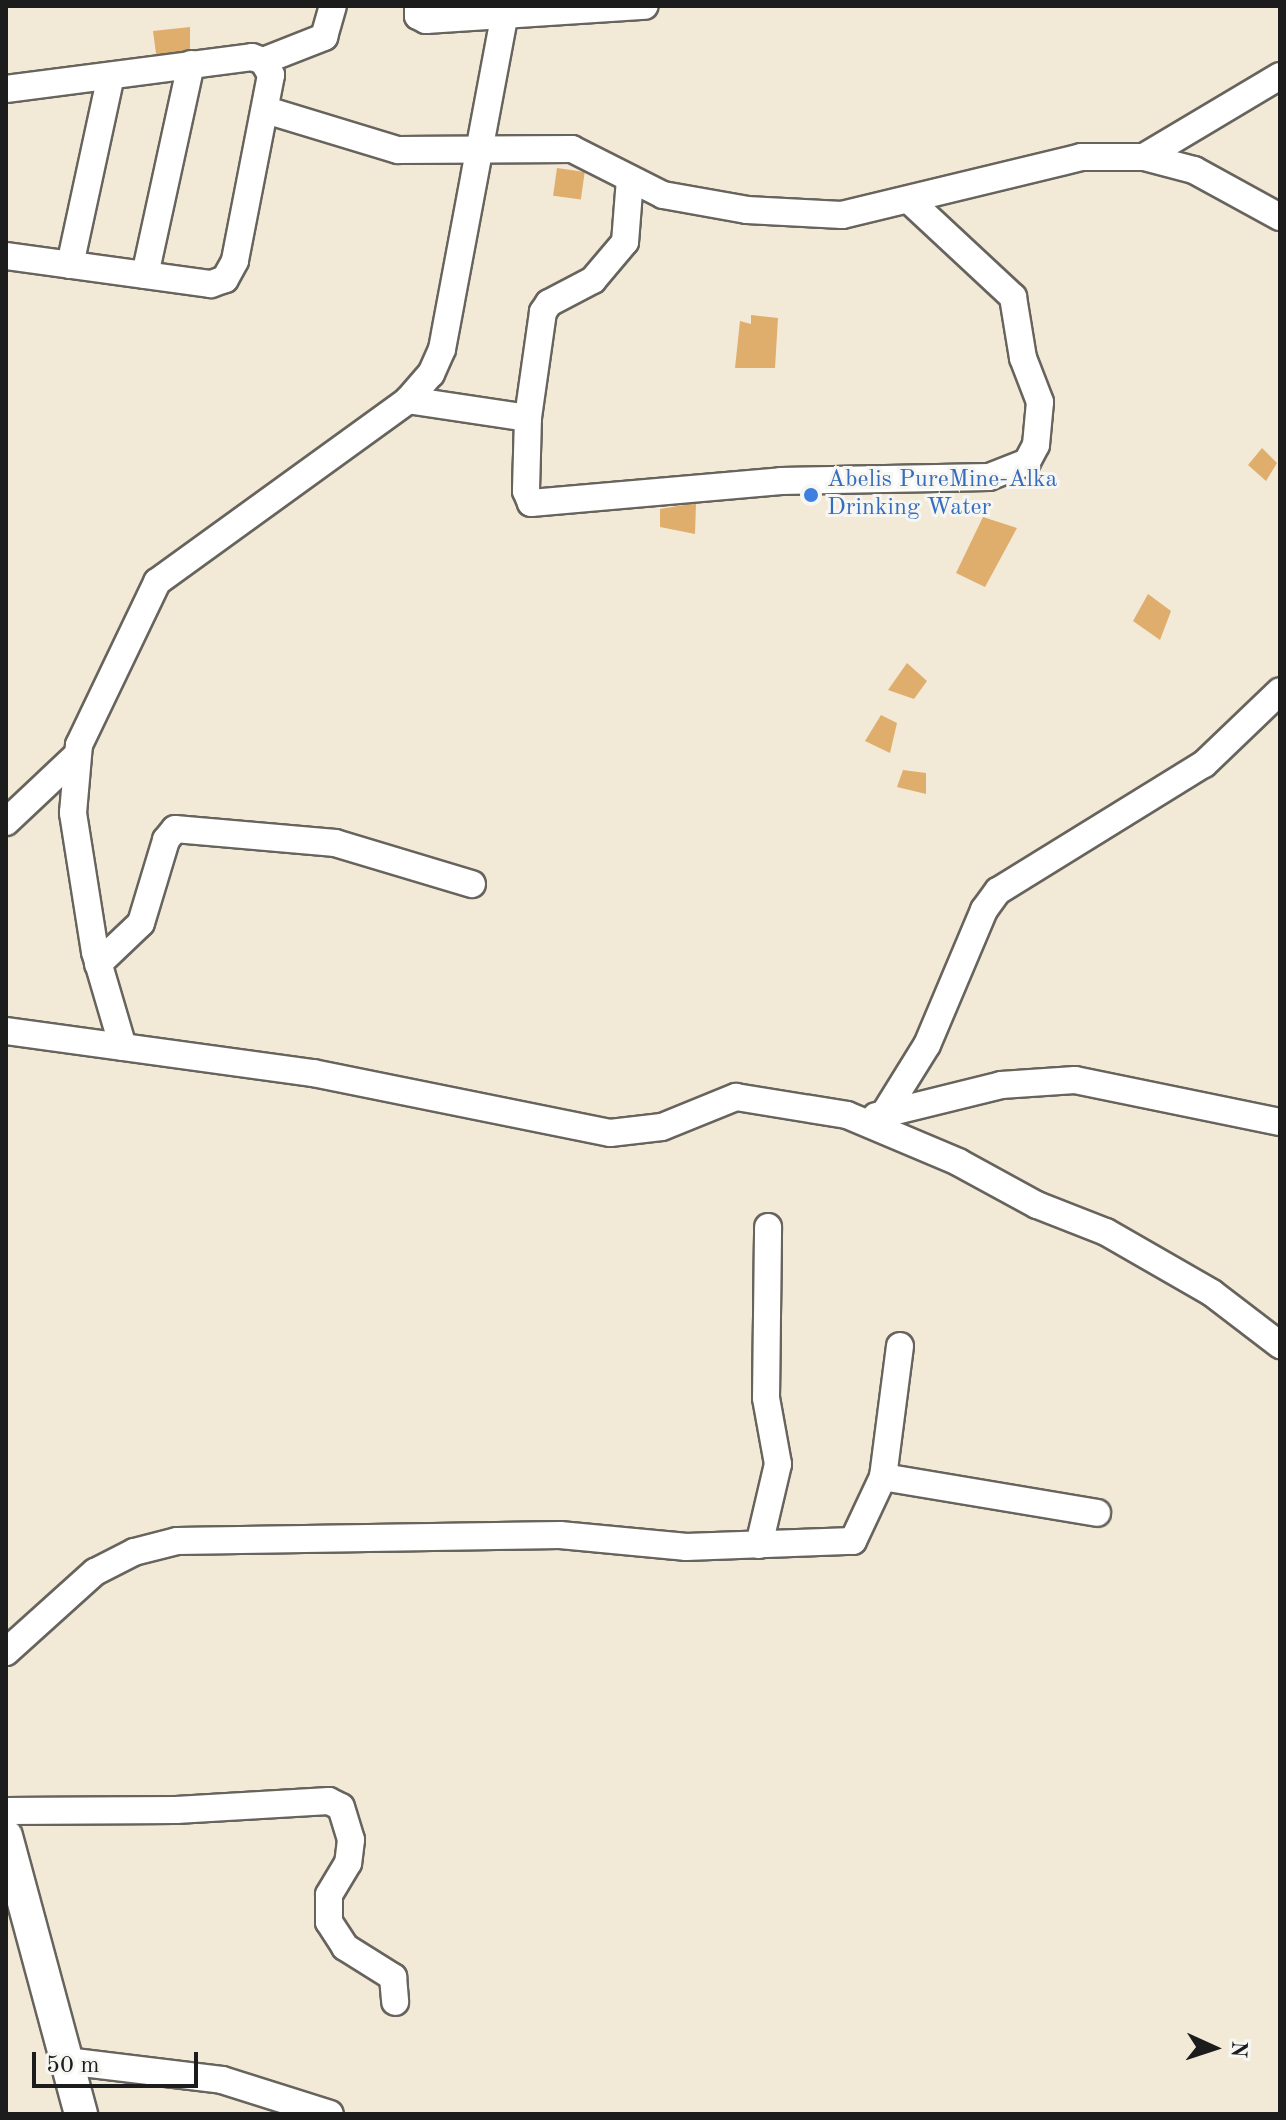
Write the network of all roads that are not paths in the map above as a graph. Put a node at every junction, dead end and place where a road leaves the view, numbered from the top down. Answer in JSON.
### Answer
{"nodes":[{"id":1,"x":333,"y":6,"type":"edge"},
{"id":2,"x":418,"y":6,"type":"edge"},
{"id":3,"x":645,"y":6,"type":"edge"},
{"id":4,"x":600,"y":7,"type":"edge"},
{"id":5,"x":505,"y":10,"type":"edge"},
{"id":6,"x":263,"y":61,"type":"junction"},
{"id":7,"x":191,"y":64,"type":"junction"},
{"id":8,"x":111,"y":76,"type":"junction"},
{"id":9,"x":1280,"y":76,"type":"edge"},
{"id":10,"x":6,"y":89,"type":"edge"},
{"id":11,"x":266,"y":110,"type":"junction"},
{"id":12,"x":479,"y":153,"type":"junction"},
{"id":13,"x":1144,"y":157,"type":"junction"},
{"id":14,"x":630,"y":179,"type":"junction"},
{"id":15,"x":910,"y":201,"type":"junction"},
{"id":16,"x":1280,"y":217,"type":"edge"},
{"id":17,"x":6,"y":256,"type":"edge"},
{"id":18,"x":70,"y":265,"type":"junction"},
{"id":19,"x":145,"y":275,"type":"junction"},
{"id":20,"x":408,"y":400,"type":"junction"},
{"id":21,"x":528,"y":418,"type":"junction"},
{"id":22,"x":1280,"y":691,"type":"edge"},
{"id":23,"x":75,"y":757,"type":"junction"},
{"id":24,"x":6,"y":822,"type":"edge"},
{"id":25,"x":472,"y":884,"type":"dead end"},
{"id":26,"x":98,"y":964,"type":"junction"},
{"id":27,"x":6,"y":1031,"type":"edge"},
{"id":28,"x":123,"y":1047,"type":"junction"},
{"id":29,"x":873,"y":1117,"type":"junction"},
{"id":30,"x":1280,"y":1122,"type":"edge"},
{"id":31,"x":768,"y":1227,"type":"dead end"},
{"id":32,"x":1280,"y":1345,"type":"edge"},
{"id":33,"x":900,"y":1346,"type":"dead end"},
{"id":34,"x":883,"y":1477,"type":"junction"},
{"id":35,"x":1097,"y":1513,"type":"dead end"},
{"id":36,"x":759,"y":1545,"type":"junction"},
{"id":37,"x":6,"y":1652,"type":"edge"},
{"id":38,"x":6,"y":1811,"type":"edge"},
{"id":39,"x":6,"y":1836,"type":"edge"},
{"id":40,"x":395,"y":2002,"type":"dead end"},
{"id":41,"x":66,"y":2061,"type":"junction"},
{"id":42,"x":81,"y":2114,"type":"edge"},
{"id":43,"x":330,"y":2114,"type":"edge"}],
"edges":[{"from":1,"to":6,"type":"street"},
{"from":2,"to":5,"type":"street"},
{"from":3,"to":4,"type":"street"},
{"from":4,"to":5,"type":"street"},
{"from":5,"to":12,"type":"street"},
{"from":6,"to":7,"type":"street"},
{"from":6,"to":11,"type":"street"},
{"from":7,"to":8,"type":"street"},
{"from":7,"to":19,"type":"street"},
{"from":8,"to":10,"type":"street"},
{"from":8,"to":18,"type":"street"},
{"from":9,"to":13,"type":"street"},
{"from":11,"to":12,"type":"street"},
{"from":11,"to":19,"type":"street"},
{"from":12,"to":14,"type":"street"},
{"from":12,"to":20,"type":"street"},
{"from":13,"to":15,"type":"street"},
{"from":13,"to":16,"type":"street"},
{"from":14,"to":15,"type":"street"},
{"from":14,"to":21,"type":"street"},
{"from":15,"to":21,"type":"street"},
{"from":17,"to":18,"type":"street"},
{"from":18,"to":19,"type":"street"},
{"from":20,"to":21,"type":"street"},
{"from":20,"to":23,"type":"street"},
{"from":22,"to":29,"type":"street"},
{"from":23,"to":24,"type":"street"},
{"from":23,"to":26,"type":"street"},
{"from":25,"to":26,"type":"street"},
{"from":26,"to":28,"type":"street"},
{"from":27,"to":28,"type":"street"},
{"from":28,"to":29,"type":"street"},
{"from":29,"to":30,"type":"street"},
{"from":29,"to":32,"type":"street"},
{"from":31,"to":36,"type":"street"},
{"from":33,"to":34,"type":"street"},
{"from":34,"to":35,"type":"street"},
{"from":34,"to":36,"type":"street"},
{"from":36,"to":37,"type":"street"},
{"from":38,"to":40,"type":"street"},
{"from":39,"to":41,"type":"street"},
{"from":41,"to":42,"type":"street"},
{"from":41,"to":43,"type":"street"}]}
